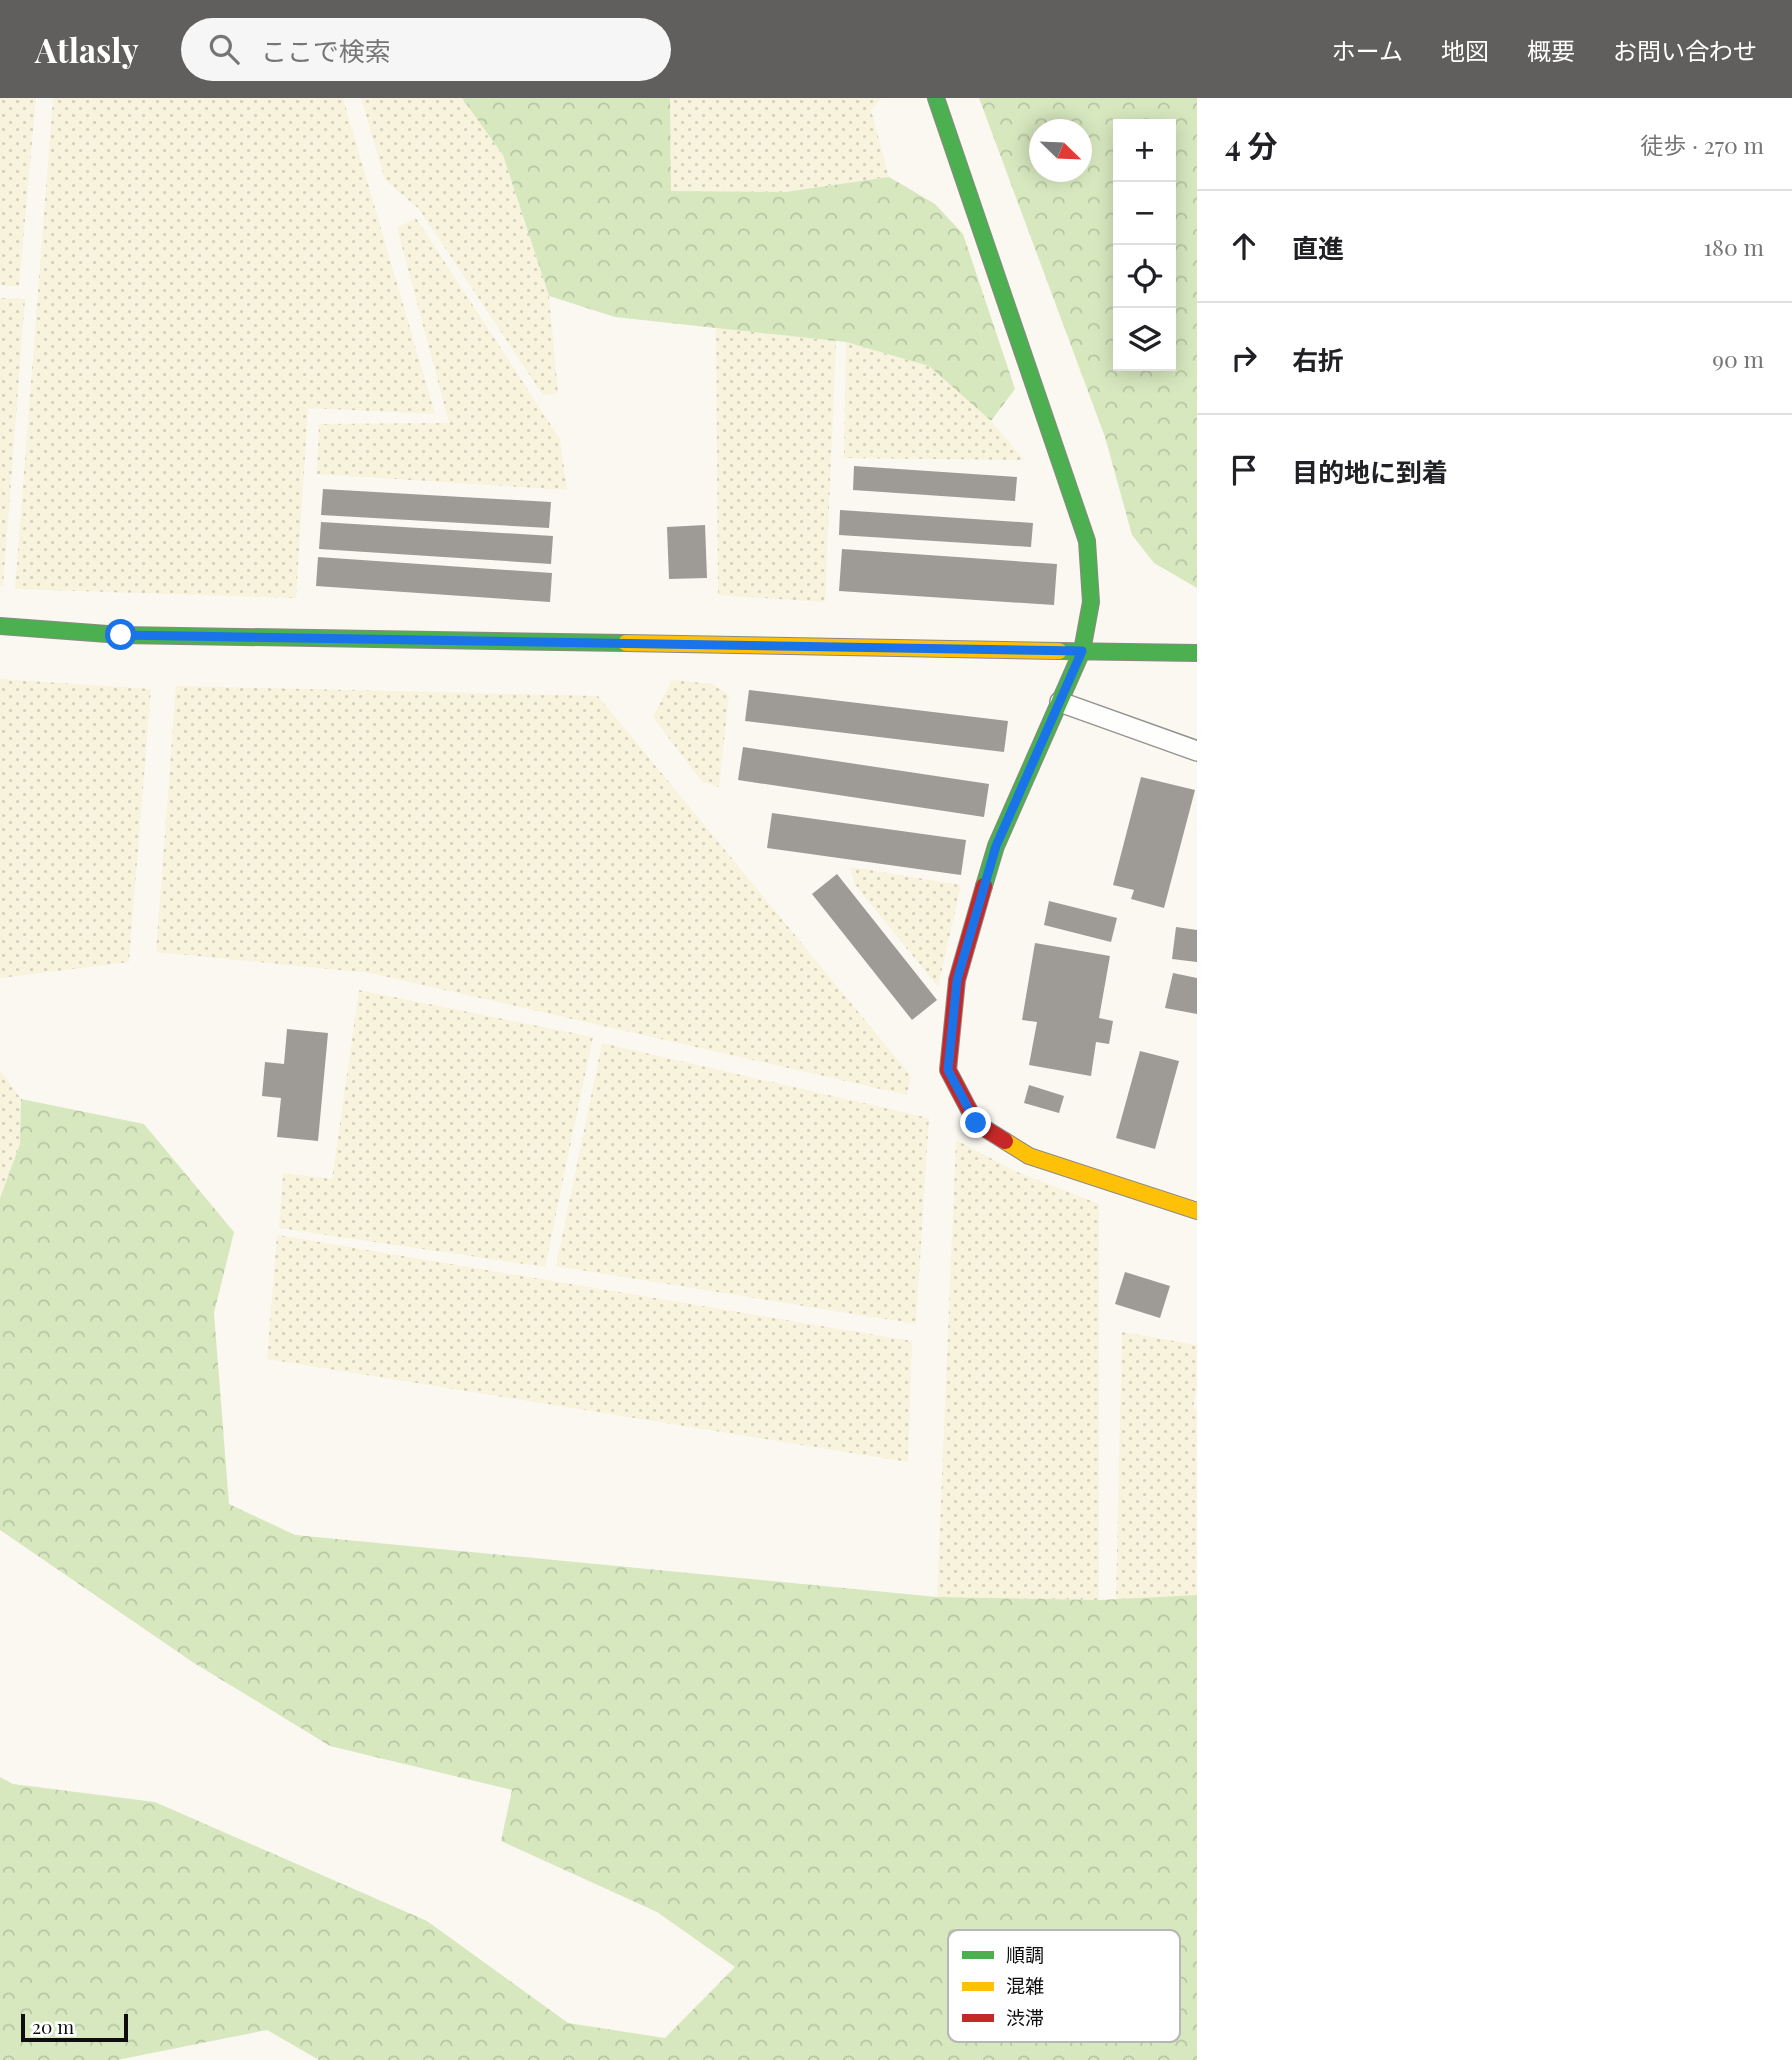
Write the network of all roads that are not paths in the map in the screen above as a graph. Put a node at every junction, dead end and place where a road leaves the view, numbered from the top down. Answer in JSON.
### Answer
{"nodes":[{"id":1,"x":936,"y":98,"type":"edge"},
{"id":2,"x":0,"y":626,"type":"edge"},
{"id":3,"x":1082,"y":651,"type":"junction"},
{"id":4,"x":1197,"y":653,"type":"edge"},
{"id":5,"x":1060,"y":702,"type":"junction"},
{"id":6,"x":1197,"y":751,"type":"edge"},
{"id":7,"x":1197,"y":1211,"type":"edge"}],
"edges":[{"from":1,"to":3,"type":"street"},
{"from":2,"to":3,"type":"street"},
{"from":3,"to":4,"type":"street"},
{"from":3,"to":5,"type":"street"},
{"from":5,"to":6,"type":"lane"},
{"from":5,"to":7,"type":"street"}]}
